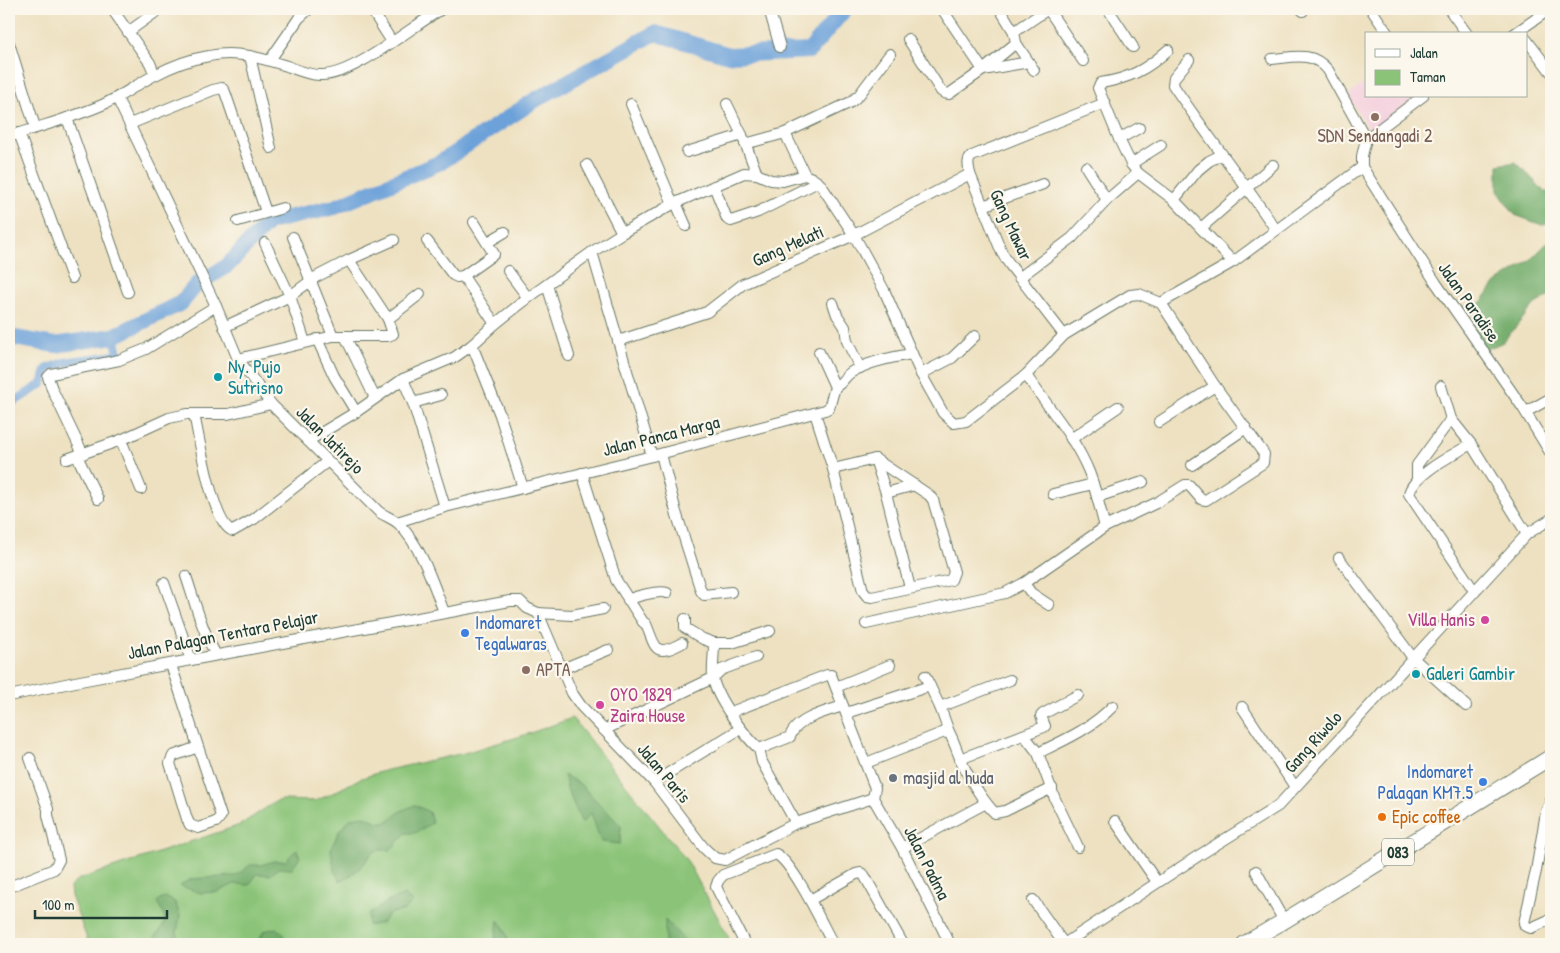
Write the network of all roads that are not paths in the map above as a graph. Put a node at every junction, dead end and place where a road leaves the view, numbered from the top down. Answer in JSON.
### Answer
{"nodes":[{"id":1,"x":112,"y":9,"type":"edge"},
{"id":2,"x":160,"y":9,"type":"edge"},
{"id":3,"x":371,"y":9,"type":"edge"},
{"id":4,"x":442,"y":9,"type":"edge"},
{"id":5,"x":769,"y":9,"type":"edge"},
{"id":6,"x":942,"y":9,"type":"edge"},
{"id":7,"x":1000,"y":9,"type":"edge"},
{"id":8,"x":1048,"y":9,"type":"edge"},
{"id":9,"x":1108,"y":9,"type":"edge"},
{"id":10,"x":1371,"y":9,"type":"edge"},
{"id":11,"x":1449,"y":9,"type":"edge"},
{"id":12,"x":1550,"y":9,"type":"edge"},
{"id":13,"x":304,"y":10,"type":"edge"},
{"id":14,"x":128,"y":32,"type":"junction"},
{"id":15,"x":1014,"y":32,"type":"junction"},
{"id":16,"x":1387,"y":32,"type":"edge"},
{"id":17,"x":1466,"y":32,"type":"edge"},
{"id":18,"x":1520,"y":32,"type":"edge"},
{"id":19,"x":908,"y":39,"type":"dead end"},
{"id":20,"x":392,"y":42,"type":"junction"},
{"id":21,"x":1528,"y":42,"type":"edge"},
{"id":22,"x":9,"y":43,"type":"edge"},
{"id":23,"x":1016,"y":44,"type":"junction"},
{"id":24,"x":780,"y":47,"type":"dead end"},
{"id":25,"x":1132,"y":47,"type":"dead end"},
{"id":26,"x":1168,"y":50,"type":"dead end"},
{"id":27,"x":890,"y":54,"type":"dead end"},
{"id":28,"x":250,"y":56,"type":"junction"},
{"id":29,"x":1272,"y":59,"type":"dead end"},
{"id":30,"x":270,"y":60,"type":"junction"},
{"id":31,"x":1189,"y":60,"type":"dead end"},
{"id":32,"x":1083,"y":61,"type":"dead end"},
{"id":33,"x":983,"y":70,"type":"junction"},
{"id":34,"x":1551,"y":72,"type":"edge"},
{"id":35,"x":155,"y":75,"type":"junction"},
{"id":36,"x":117,"y":98,"type":"junction"},
{"id":37,"x":1420,"y":98,"type":"edge"},
{"id":38,"x":1105,"y":102,"type":"junction"},
{"id":39,"x":631,"y":104,"type":"dead end"},
{"id":40,"x":726,"y":104,"type":"dead end"},
{"id":41,"x":66,"y":118,"type":"junction"},
{"id":42,"x":130,"y":124,"type":"junction"},
{"id":43,"x":35,"y":127,"type":"junction"},
{"id":44,"x":1140,"y":128,"type":"dead end"},
{"id":45,"x":785,"y":132,"type":"junction"},
{"id":46,"x":20,"y":133,"type":"junction"},
{"id":47,"x":9,"y":137,"type":"edge"},
{"id":48,"x":1366,"y":139,"type":"junction"},
{"id":49,"x":744,"y":140,"type":"junction"},
{"id":50,"x":1119,"y":140,"type":"junction"},
{"id":51,"x":1161,"y":145,"type":"dead end"},
{"id":52,"x":271,"y":148,"type":"dead end"},
{"id":53,"x":687,"y":152,"type":"dead end"},
{"id":54,"x":1221,"y":154,"type":"junction"},
{"id":55,"x":1131,"y":164,"type":"junction"},
{"id":56,"x":587,"y":165,"type":"dead end"},
{"id":57,"x":1274,"y":165,"type":"dead end"},
{"id":58,"x":1086,"y":167,"type":"dead end"},
{"id":59,"x":1362,"y":167,"type":"junction"},
{"id":60,"x":1138,"y":173,"type":"junction"},
{"id":61,"x":757,"y":174,"type":"junction"},
{"id":62,"x":805,"y":174,"type":"junction"},
{"id":63,"x":970,"y":174,"type":"junction"},
{"id":64,"x":818,"y":182,"type":"junction"},
{"id":65,"x":1043,"y":184,"type":"dead end"},
{"id":66,"x":714,"y":186,"type":"junction"},
{"id":67,"x":1248,"y":188,"type":"junction"},
{"id":68,"x":1107,"y":200,"type":"junction"},
{"id":69,"x":1174,"y":200,"type":"junction"},
{"id":70,"x":674,"y":203,"type":"junction"},
{"id":71,"x":983,"y":206,"type":"junction"},
{"id":72,"x":283,"y":208,"type":"dead end"},
{"id":73,"x":266,"y":212,"type":"junction"},
{"id":74,"x":238,"y":221,"type":"dead end"},
{"id":75,"x":474,"y":222,"type":"dead end"},
{"id":76,"x":686,"y":226,"type":"dead end"},
{"id":77,"x":1201,"y":228,"type":"junction"},
{"id":78,"x":1276,"y":230,"type":"junction"},
{"id":79,"x":505,"y":232,"type":"dead end"},
{"id":80,"x":622,"y":232,"type":"junction"},
{"id":81,"x":854,"y":235,"type":"junction"},
{"id":82,"x":293,"y":238,"type":"dead end"},
{"id":83,"x":394,"y":240,"type":"dead end"},
{"id":84,"x":427,"y":241,"type":"dead end"},
{"id":85,"x":488,"y":242,"type":"junction"},
{"id":86,"x":266,"y":243,"type":"dead end"},
{"id":87,"x":592,"y":252,"type":"junction"},
{"id":88,"x":349,"y":260,"type":"junction"},
{"id":89,"x":1232,"y":262,"type":"junction"},
{"id":90,"x":508,"y":272,"type":"dead end"},
{"id":91,"x":463,"y":276,"type":"junction"},
{"id":92,"x":72,"y":278,"type":"dead end"},
{"id":93,"x":1019,"y":278,"type":"junction"},
{"id":94,"x":311,"y":280,"type":"junction"},
{"id":95,"x":547,"y":286,"type":"junction"},
{"id":96,"x":128,"y":292,"type":"dead end"},
{"id":97,"x":420,"y":294,"type":"dead end"},
{"id":98,"x":290,"y":296,"type":"junction"},
{"id":99,"x":528,"y":298,"type":"junction"},
{"id":100,"x":833,"y":303,"type":"dead end"},
{"id":101,"x":1161,"y":303,"type":"junction"},
{"id":102,"x":216,"y":306,"type":"junction"},
{"id":103,"x":388,"y":319,"type":"junction"},
{"id":104,"x":495,"y":324,"type":"junction"},
{"id":105,"x":224,"y":327,"type":"junction"},
{"id":106,"x":1064,"y":335,"type":"junction"},
{"id":107,"x":333,"y":336,"type":"junction"},
{"id":108,"x":345,"y":336,"type":"junction"},
{"id":109,"x":974,"y":336,"type":"dead end"},
{"id":110,"x":317,"y":338,"type":"junction"},
{"id":111,"x":618,"y":341,"type":"junction"},
{"id":112,"x":305,"y":342,"type":"junction"},
{"id":113,"x":472,"y":345,"type":"junction"},
{"id":114,"x":819,"y":352,"type":"dead end"},
{"id":115,"x":912,"y":354,"type":"junction"},
{"id":116,"x":569,"y":356,"type":"dead end"},
{"id":117,"x":238,"y":359,"type":"junction"},
{"id":118,"x":860,"y":368,"type":"junction"},
{"id":119,"x":921,"y":374,"type":"junction"},
{"id":120,"x":1026,"y":375,"type":"junction"},
{"id":121,"x":403,"y":379,"type":"junction"},
{"id":122,"x":1215,"y":386,"type":"junction"},
{"id":123,"x":1442,"y":386,"type":"dead end"},
{"id":124,"x":835,"y":387,"type":"junction"},
{"id":125,"x":440,"y":395,"type":"dead end"},
{"id":126,"x":375,"y":398,"type":"junction"},
{"id":127,"x":1551,"y":398,"type":"edge"},
{"id":128,"x":413,"y":403,"type":"junction"},
{"id":129,"x":271,"y":404,"type":"junction"},
{"id":130,"x":1118,"y":407,"type":"dead end"},
{"id":131,"x":356,"y":412,"type":"junction"},
{"id":132,"x":1526,"y":412,"type":"junction"},
{"id":133,"x":815,"y":413,"type":"junction"},
{"id":134,"x":194,"y":414,"type":"junction"},
{"id":135,"x":1451,"y":419,"type":"junction"},
{"id":136,"x":1159,"y":422,"type":"dead end"},
{"id":137,"x":1246,"y":428,"type":"junction"},
{"id":138,"x":1071,"y":439,"type":"junction"},
{"id":139,"x":121,"y":440,"type":"junction"},
{"id":140,"x":308,"y":441,"type":"junction"},
{"id":141,"x":1471,"y":444,"type":"junction"},
{"id":142,"x":1551,"y":454,"type":"edge"},
{"id":143,"x":656,"y":455,"type":"junction"},
{"id":144,"x":76,"y":456,"type":"junction"},
{"id":145,"x":875,"y":459,"type":"junction"},
{"id":146,"x":328,"y":461,"type":"junction"},
{"id":147,"x":1192,"y":465,"type":"dead end"},
{"id":148,"x":833,"y":469,"type":"junction"},
{"id":149,"x":582,"y":473,"type":"junction"},
{"id":150,"x":1418,"y":479,"type":"junction"},
{"id":151,"x":1143,"y":482,"type":"dead end"},
{"id":152,"x":1093,"y":484,"type":"junction"},
{"id":153,"x":915,"y":486,"type":"junction"},
{"id":154,"x":523,"y":488,"type":"junction"},
{"id":155,"x":141,"y":489,"type":"dead end"},
{"id":156,"x":886,"y":493,"type":"junction"},
{"id":157,"x":1053,"y":494,"type":"dead end"},
{"id":158,"x":1097,"y":497,"type":"junction"},
{"id":159,"x":98,"y":499,"type":"dead end"},
{"id":160,"x":446,"y":507,"type":"junction"},
{"id":161,"x":1551,"y":519,"type":"edge"},
{"id":162,"x":397,"y":522,"type":"junction"},
{"id":163,"x":1105,"y":527,"type":"junction"},
{"id":164,"x":1527,"y":534,"type":"junction"},
{"id":165,"x":1338,"y":558,"type":"dead end"},
{"id":166,"x":186,"y":576,"type":"dead end"},
{"id":167,"x":164,"y":583,"type":"dead end"},
{"id":168,"x":1024,"y":583,"type":"junction"},
{"id":169,"x":910,"y":588,"type":"junction"},
{"id":170,"x":731,"y":592,"type":"dead end"},
{"id":171,"x":1475,"y":592,"type":"junction"},
{"id":172,"x":667,"y":593,"type":"dead end"},
{"id":173,"x":628,"y":600,"type":"junction"},
{"id":174,"x":1049,"y":605,"type":"dead end"},
{"id":175,"x":604,"y":609,"type":"dead end"},
{"id":176,"x":444,"y":612,"type":"junction"},
{"id":177,"x":538,"y":613,"type":"junction"},
{"id":178,"x":685,"y":619,"type":"dead end"},
{"id":179,"x":866,"y":624,"type":"dead end"},
{"id":180,"x":770,"y":632,"type":"dead end"},
{"id":181,"x":682,"y":643,"type":"dead end"},
{"id":182,"x":714,"y":643,"type":"junction"},
{"id":183,"x":608,"y":650,"type":"dead end"},
{"id":184,"x":216,"y":655,"type":"junction"},
{"id":185,"x":756,"y":657,"type":"dead end"},
{"id":186,"x":1414,"y":658,"type":"junction"},
{"id":187,"x":190,"y":660,"type":"junction"},
{"id":188,"x":170,"y":665,"type":"junction"},
{"id":189,"x":890,"y":665,"type":"dead end"},
{"id":190,"x":562,"y":669,"type":"junction"},
{"id":191,"x":713,"y":678,"type":"junction"},
{"id":192,"x":1010,"y":680,"type":"dead end"},
{"id":193,"x":836,"y":686,"type":"junction"},
{"id":194,"x":1078,"y":695,"type":"dead end"},
{"id":195,"x":9,"y":696,"type":"edge"},
{"id":196,"x":1113,"y":706,"type":"dead end"},
{"id":197,"x":1466,"y":706,"type":"dead end"},
{"id":198,"x":940,"y":707,"type":"junction"},
{"id":199,"x":1242,"y":707,"type":"dead end"},
{"id":200,"x":844,"y":710,"type":"junction"},
{"id":201,"x":731,"y":712,"type":"junction"},
{"id":202,"x":740,"y":729,"type":"junction"},
{"id":203,"x":604,"y":730,"type":"junction"},
{"id":204,"x":950,"y":732,"type":"junction"},
{"id":205,"x":1024,"y":735,"type":"junction"},
{"id":206,"x":198,"y":748,"type":"junction"},
{"id":207,"x":759,"y":749,"type":"junction"},
{"id":208,"x":1038,"y":753,"type":"junction"},
{"id":209,"x":1551,"y":757,"type":"edge"},
{"id":210,"x":30,"y":758,"type":"dead end"},
{"id":211,"x":960,"y":759,"type":"junction"},
{"id":212,"x":866,"y":763,"type":"junction"},
{"id":213,"x":654,"y":782,"type":"junction"},
{"id":214,"x":1295,"y":787,"type":"junction"},
{"id":215,"x":1052,"y":788,"type":"junction"},
{"id":216,"x":873,"y":798,"type":"junction"},
{"id":217,"x":1551,"y":800,"type":"edge"},
{"id":218,"x":986,"y":803,"type":"junction"},
{"id":219,"x":1116,"y":821,"type":"dead end"},
{"id":220,"x":796,"y":823,"type":"junction"},
{"id":221,"x":1078,"y":847,"type":"dead end"},
{"id":222,"x":902,"y":848,"type":"junction"},
{"id":223,"x":1256,"y":871,"type":"dead end"},
{"id":224,"x":1157,"y":882,"type":"junction"},
{"id":225,"x":9,"y":887,"type":"edge"},
{"id":226,"x":810,"y":900,"type":"junction"},
{"id":227,"x":1032,"y":900,"type":"dead end"},
{"id":228,"x":1551,"y":919,"type":"edge"},
{"id":229,"x":1284,"y":921,"type":"junction"},
{"id":230,"x":745,"y":944,"type":"edge"},
{"id":231,"x":833,"y":944,"type":"edge"},
{"id":232,"x":903,"y":944,"type":"edge"},
{"id":233,"x":950,"y":944,"type":"edge"},
{"id":234,"x":1064,"y":944,"type":"edge"},
{"id":235,"x":1244,"y":944,"type":"edge"}],
"edges":[{"from":1,"to":14,"type":"street"},
{"from":2,"to":14,"type":"street"},
{"from":3,"to":20,"type":"street"},
{"from":4,"to":20,"type":"street"},
{"from":5,"to":24,"type":"street"},
{"from":6,"to":33,"type":"street"},
{"from":7,"to":15,"type":"street"},
{"from":8,"to":15,"type":"street"},
{"from":8,"to":32,"type":"street"},
{"from":9,"to":25,"type":"street"},
{"from":10,"to":16,"type":"street"},
{"from":11,"to":17,"type":"street"},
{"from":12,"to":18,"type":"street"},
{"from":13,"to":30,"type":"street"},
{"from":14,"to":35,"type":"street"},
{"from":15,"to":23,"type":"street"},
{"from":19,"to":33,"type":"street"},
{"from":20,"to":30,"type":"street"},
{"from":21,"to":34,"type":"street"},
{"from":22,"to":43,"type":"street"},
{"from":23,"to":33,"type":"street"},
{"from":23,"to":33,"type":"street"},
{"from":26,"to":38,"type":"street"},
{"from":27,"to":45,"type":"street"},
{"from":28,"to":30,"type":"street"},
{"from":28,"to":35,"type":"street"},
{"from":28,"to":52,"type":"street"},
{"from":29,"to":48,"type":"street"},
{"from":31,"to":54,"type":"street"},
{"from":35,"to":36,"type":"street"},
{"from":36,"to":41,"type":"street"},
{"from":36,"to":42,"type":"street"},
{"from":37,"to":48,"type":"street"},
{"from":38,"to":50,"type":"street"},
{"from":38,"to":63,"type":"street"},
{"from":39,"to":70,"type":"street"},
{"from":40,"to":49,"type":"street"},
{"from":41,"to":43,"type":"street"},
{"from":41,"to":96,"type":"street"},
{"from":42,"to":73,"type":"street"},
{"from":42,"to":102,"type":"street","name":"Jalan Jatirejo"},
{"from":43,"to":46,"type":"street"},
{"from":44,"to":50,"type":"street"},
{"from":45,"to":49,"type":"street"},
{"from":45,"to":62,"type":"street"},
{"from":46,"to":47,"type":"street"},
{"from":46,"to":92,"type":"street"},
{"from":48,"to":59,"type":"street"},
{"from":49,"to":53,"type":"street"},
{"from":49,"to":61,"type":"street"},
{"from":50,"to":55,"type":"street"},
{"from":51,"to":55,"type":"street"},
{"from":54,"to":67,"type":"street"},
{"from":54,"to":69,"type":"street"},
{"from":55,"to":60,"type":"street"},
{"from":56,"to":80,"type":"street"},
{"from":57,"to":67,"type":"street"},
{"from":58,"to":68,"type":"street"},
{"from":59,"to":78,"type":"street"},
{"from":59,"to":132,"type":"street","name":"Jalan Paradise"},
{"from":60,"to":68,"type":"street"},
{"from":60,"to":69,"type":"street"},
{"from":61,"to":62,"type":"street"},
{"from":61,"to":66,"type":"street"},
{"from":62,"to":64,"type":"street"},
{"from":63,"to":71,"type":"street","name":"Gang Mawar"},
{"from":63,"to":81,"type":"street","name":"Gang Melati"},
{"from":64,"to":66,"type":"street"},
{"from":64,"to":81,"type":"street"},
{"from":65,"to":71,"type":"street"},
{"from":66,"to":70,"type":"street"},
{"from":67,"to":77,"type":"street"},
{"from":67,"to":78,"type":"street"},
{"from":68,"to":93,"type":"street"},
{"from":69,"to":77,"type":"street"},
{"from":70,"to":76,"type":"street"},
{"from":70,"to":80,"type":"street"},
{"from":71,"to":93,"type":"street","name":"Gang Mawar"},
{"from":72,"to":73,"type":"street"},
{"from":73,"to":74,"type":"street"},
{"from":75,"to":85,"type":"street"},
{"from":77,"to":89,"type":"street"},
{"from":78,"to":89,"type":"street"},
{"from":79,"to":85,"type":"street"},
{"from":80,"to":87,"type":"street"},
{"from":81,"to":111,"type":"street","name":"Gang Melati"},
{"from":81,"to":115,"type":"street"},
{"from":82,"to":94,"type":"street"},
{"from":83,"to":88,"type":"street"},
{"from":84,"to":91,"type":"street"},
{"from":85,"to":91,"type":"street"},
{"from":86,"to":98,"type":"street"},
{"from":87,"to":95,"type":"street"},
{"from":87,"to":111,"type":"street"},
{"from":88,"to":94,"type":"street"},
{"from":88,"to":103,"type":"street"},
{"from":89,"to":101,"type":"street"},
{"from":90,"to":99,"type":"street"},
{"from":91,"to":104,"type":"street"},
{"from":93,"to":106,"type":"street","name":"Gang Mawar"},
{"from":94,"to":98,"type":"street"},
{"from":94,"to":107,"type":"street"},
{"from":95,"to":99,"type":"street"},
{"from":95,"to":116,"type":"street"},
{"from":97,"to":103,"type":"street"},
{"from":98,"to":105,"type":"street"},
{"from":98,"to":112,"type":"street"},
{"from":99,"to":104,"type":"street"},
{"from":100,"to":118,"type":"street"},
{"from":101,"to":106,"type":"street"},
{"from":101,"to":122,"type":"street"},
{"from":102,"to":105,"type":"street","name":"Jalan Jatirejo"},
{"from":102,"to":144,"type":"street"},
{"from":103,"to":108,"type":"street"},
{"from":104,"to":113,"type":"street"},
{"from":105,"to":117,"type":"street","name":"Jalan Jatirejo"},
{"from":106,"to":120,"type":"street"},
{"from":107,"to":108,"type":"street"},
{"from":107,"to":110,"type":"street"},
{"from":108,"to":126,"type":"street"},
{"from":109,"to":119,"type":"street"},
{"from":110,"to":112,"type":"street"},
{"from":110,"to":131,"type":"street"},
{"from":111,"to":143,"type":"street"},
{"from":112,"to":117,"type":"street"},
{"from":113,"to":121,"type":"street"},
{"from":113,"to":154,"type":"street"},
{"from":114,"to":124,"type":"street"},
{"from":115,"to":118,"type":"street","name":"Jalan Panca Marga"},
{"from":115,"to":119,"type":"street"},
{"from":117,"to":129,"type":"street","name":"Jalan Jatirejo"},
{"from":118,"to":124,"type":"street","name":"Jalan Panca Marga"},
{"from":119,"to":120,"type":"street"},
{"from":120,"to":138,"type":"street"},
{"from":121,"to":126,"type":"street"},
{"from":121,"to":128,"type":"street"},
{"from":122,"to":136,"type":"street"},
{"from":122,"to":137,"type":"street"},
{"from":123,"to":135,"type":"street"},
{"from":124,"to":133,"type":"street","name":"Jalan Panca Marga"},
{"from":125,"to":128,"type":"street"},
{"from":126,"to":131,"type":"street"},
{"from":127,"to":132,"type":"street"},
{"from":128,"to":160,"type":"street"},
{"from":129,"to":134,"type":"street"},
{"from":129,"to":140,"type":"street","name":"Jalan Jatirejo"},
{"from":130,"to":138,"type":"street"},
{"from":131,"to":140,"type":"street"},
{"from":132,"to":142,"type":"street","name":"Jalan Paradise"},
{"from":133,"to":143,"type":"street","name":"Jalan Panca Marga"},
{"from":133,"to":148,"type":"street"},
{"from":134,"to":139,"type":"street"},
{"from":134,"to":146,"type":"street"},
{"from":135,"to":141,"type":"street"},
{"from":135,"to":150,"type":"street"},
{"from":137,"to":147,"type":"street"},
{"from":137,"to":163,"type":"street"},
{"from":138,"to":152,"type":"street"},
{"from":139,"to":144,"type":"street"},
{"from":139,"to":155,"type":"street"},
{"from":140,"to":146,"type":"street","name":"Jalan Jatirejo"},
{"from":141,"to":150,"type":"street"},
{"from":141,"to":164,"type":"street"},
{"from":143,"to":149,"type":"street","name":"Jalan Panca Marga"},
{"from":143,"to":170,"type":"street"},
{"from":144,"to":159,"type":"street"},
{"from":145,"to":148,"type":"street"},
{"from":145,"to":153,"type":"street"},
{"from":145,"to":156,"type":"street"},
{"from":146,"to":162,"type":"street","name":"Jalan Jatirejo"},
{"from":148,"to":169,"type":"street"},
{"from":149,"to":154,"type":"street","name":"Jalan Panca Marga"},
{"from":149,"to":173,"type":"street"},
{"from":150,"to":171,"type":"street"},
{"from":151,"to":158,"type":"street"},
{"from":152,"to":157,"type":"street"},
{"from":152,"to":158,"type":"street"},
{"from":153,"to":156,"type":"street"},
{"from":153,"to":169,"type":"street"},
{"from":154,"to":160,"type":"street","name":"Jalan Panca Marga"},
{"from":156,"to":169,"type":"street"},
{"from":158,"to":163,"type":"street"},
{"from":160,"to":162,"type":"street","name":"Jalan Panca Marga"},
{"from":161,"to":164,"type":"street","name":"Gang Riwolo"},
{"from":162,"to":176,"type":"street","name":"Jalan Jatirejo"},
{"from":163,"to":168,"type":"street"},
{"from":164,"to":171,"type":"street","name":"Gang Riwolo"},
{"from":165,"to":186,"type":"street"},
{"from":166,"to":184,"type":"street"},
{"from":167,"to":187,"type":"street"},
{"from":168,"to":174,"type":"street"},
{"from":168,"to":179,"type":"street"},
{"from":171,"to":186,"type":"street","name":"Gang Riwolo"},
{"from":172,"to":173,"type":"street"},
{"from":173,"to":181,"type":"street"},
{"from":175,"to":177,"type":"street"},
{"from":176,"to":177,"type":"street"},
{"from":176,"to":184,"type":"street","name":"Jalan Palagan Tentara Pelajar"},
{"from":177,"to":190,"type":"street","name":"Jalan Paris"},
{"from":178,"to":182,"type":"street"},
{"from":180,"to":182,"type":"street"},
{"from":182,"to":191,"type":"street"},
{"from":183,"to":190,"type":"street"},
{"from":184,"to":187,"type":"street","name":"Jalan Palagan Tentara Pelajar"},
{"from":185,"to":191,"type":"street"},
{"from":186,"to":197,"type":"street"},
{"from":186,"to":214,"type":"street","name":"Gang Riwolo"},
{"from":187,"to":188,"type":"street","name":"Jalan Palagan Tentara Pelajar"},
{"from":188,"to":195,"type":"street","name":"Jalan Palagan Tentara Pelajar"},
{"from":188,"to":206,"type":"street"},
{"from":189,"to":193,"type":"street"},
{"from":190,"to":203,"type":"street","name":"Jalan Paris"},
{"from":191,"to":201,"type":"street"},
{"from":191,"to":203,"type":"street"},
{"from":192,"to":198,"type":"street"},
{"from":193,"to":200,"type":"street"},
{"from":193,"to":201,"type":"street"},
{"from":194,"to":205,"type":"street"},
{"from":196,"to":208,"type":"street"},
{"from":198,"to":200,"type":"street"},
{"from":198,"to":204,"type":"street"},
{"from":199,"to":214,"type":"street"},
{"from":200,"to":207,"type":"street"},
{"from":200,"to":212,"type":"street"},
{"from":201,"to":202,"type":"street"},
{"from":202,"to":207,"type":"street"},
{"from":202,"to":213,"type":"street"},
{"from":203,"to":213,"type":"street","name":"Jalan Paris"},
{"from":204,"to":211,"type":"street"},
{"from":204,"to":212,"type":"street"},
{"from":205,"to":208,"type":"street"},
{"from":205,"to":211,"type":"street"},
{"from":206,"to":206,"type":"street"},
{"from":207,"to":220,"type":"street"},
{"from":208,"to":215,"type":"street"},
{"from":209,"to":229,"type":"main road","number":"083"},
{"from":210,"to":225,"type":"street"},
{"from":211,"to":218,"type":"street"},
{"from":212,"to":216,"type":"street"},
{"from":213,"to":220,"type":"street","name":"Jalan Paris"},
{"from":214,"to":224,"type":"street","name":"Gang Riwolo"},
{"from":215,"to":218,"type":"street"},
{"from":215,"to":221,"type":"street"},
{"from":216,"to":220,"type":"street","name":"Jalan Paris"},
{"from":216,"to":222,"type":"street","name":"Jalan Padma"},
{"from":217,"to":228,"type":"street"},
{"from":218,"to":222,"type":"street"},
{"from":219,"to":224,"type":"street"},
{"from":222,"to":233,"type":"street","name":"Jalan Padma"},
{"from":223,"to":229,"type":"street"},
{"from":224,"to":234,"type":"street","name":"Gang Riwolo"},
{"from":226,"to":230,"type":"street"},
{"from":226,"to":231,"type":"street"},
{"from":226,"to":232,"type":"street"},
{"from":227,"to":234,"type":"street"},
{"from":229,"to":235,"type":"main road","number":"083"}]}
